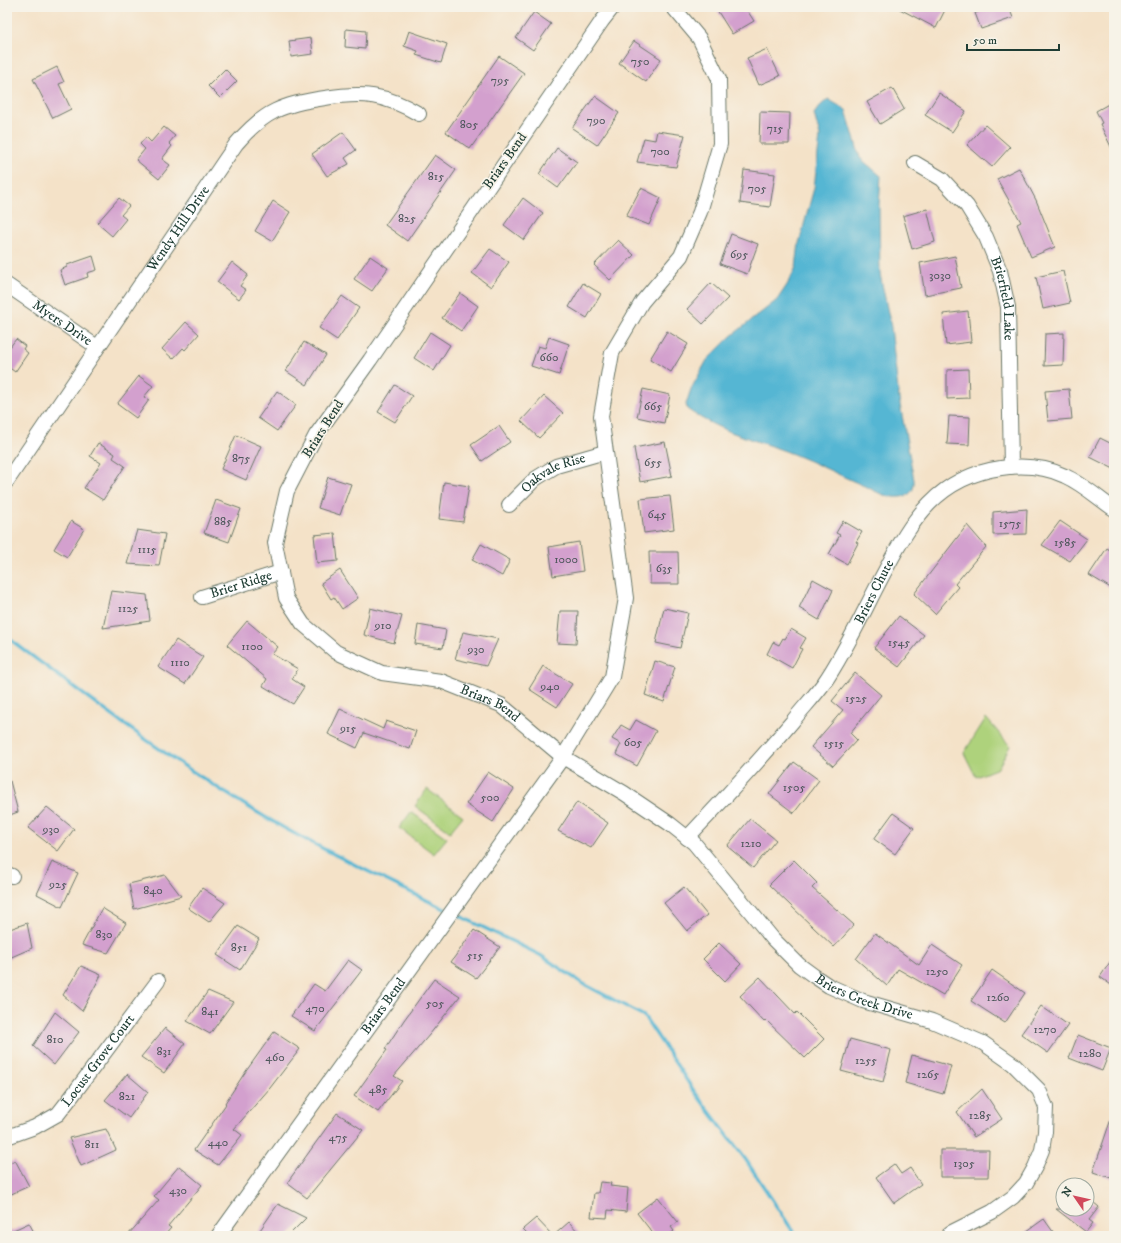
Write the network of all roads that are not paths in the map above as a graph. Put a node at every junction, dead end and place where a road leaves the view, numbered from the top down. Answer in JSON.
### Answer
{"nodes":[{"id":1,"x":613,"y":7,"type":"edge"},
{"id":2,"x":673,"y":7,"type":"edge"},
{"id":3,"x":419,"y":114,"type":"dead end"},
{"id":4,"x":915,"y":163,"type":"dead end"},
{"id":5,"x":7,"y":285,"type":"edge"},
{"id":6,"x":97,"y":347,"type":"junction"},
{"id":7,"x":605,"y":452,"type":"junction"},
{"id":8,"x":1011,"y":467,"type":"junction"},
{"id":9,"x":7,"y":481,"type":"edge"},
{"id":10,"x":509,"y":505,"type":"dead end"},
{"id":11,"x":1114,"y":509,"type":"edge"},
{"id":12,"x":281,"y":572,"type":"junction"},
{"id":13,"x":202,"y":597,"type":"dead end"},
{"id":14,"x":563,"y":757,"type":"junction"},
{"id":15,"x":687,"y":838,"type":"junction"},
{"id":16,"x":158,"y":981,"type":"dead end"},
{"id":17,"x":7,"y":1137,"type":"edge"},
{"id":18,"x":950,"y":1233,"type":"dead end"},
{"id":19,"x":218,"y":1236,"type":"edge"}],
"edges":[{"from":1,"to":12,"type":"street","name":"Briars Bend"},
{"from":2,"to":7,"type":"street","name":"Briars Bend"},
{"from":3,"to":6,"type":"street","name":"Wendy Hill Drive"},
{"from":4,"to":8,"type":"street","name":"Brierfield Lake"},
{"from":5,"to":6,"type":"street","name":"Myers Drive"},
{"from":6,"to":9,"type":"street","name":"Wendy Hill Drive"},
{"from":7,"to":10,"type":"street","name":"Oakvale Rise"},
{"from":7,"to":14,"type":"street","name":"Briars Bend"},
{"from":8,"to":11,"type":"street","name":"Briers Chute"},
{"from":8,"to":15,"type":"street","name":"Briers Chute"},
{"from":12,"to":13,"type":"street","name":"Brier Ridge"},
{"from":12,"to":14,"type":"street","name":"Briars Bend"},
{"from":14,"to":15,"type":"street","name":"Briers Creek Drive"},
{"from":14,"to":19,"type":"street","name":"Briars Bend"},
{"from":15,"to":18,"type":"street","name":"Briers Creek Drive"},
{"from":16,"to":17,"type":"street","name":"Locust Grove Court"}]}
